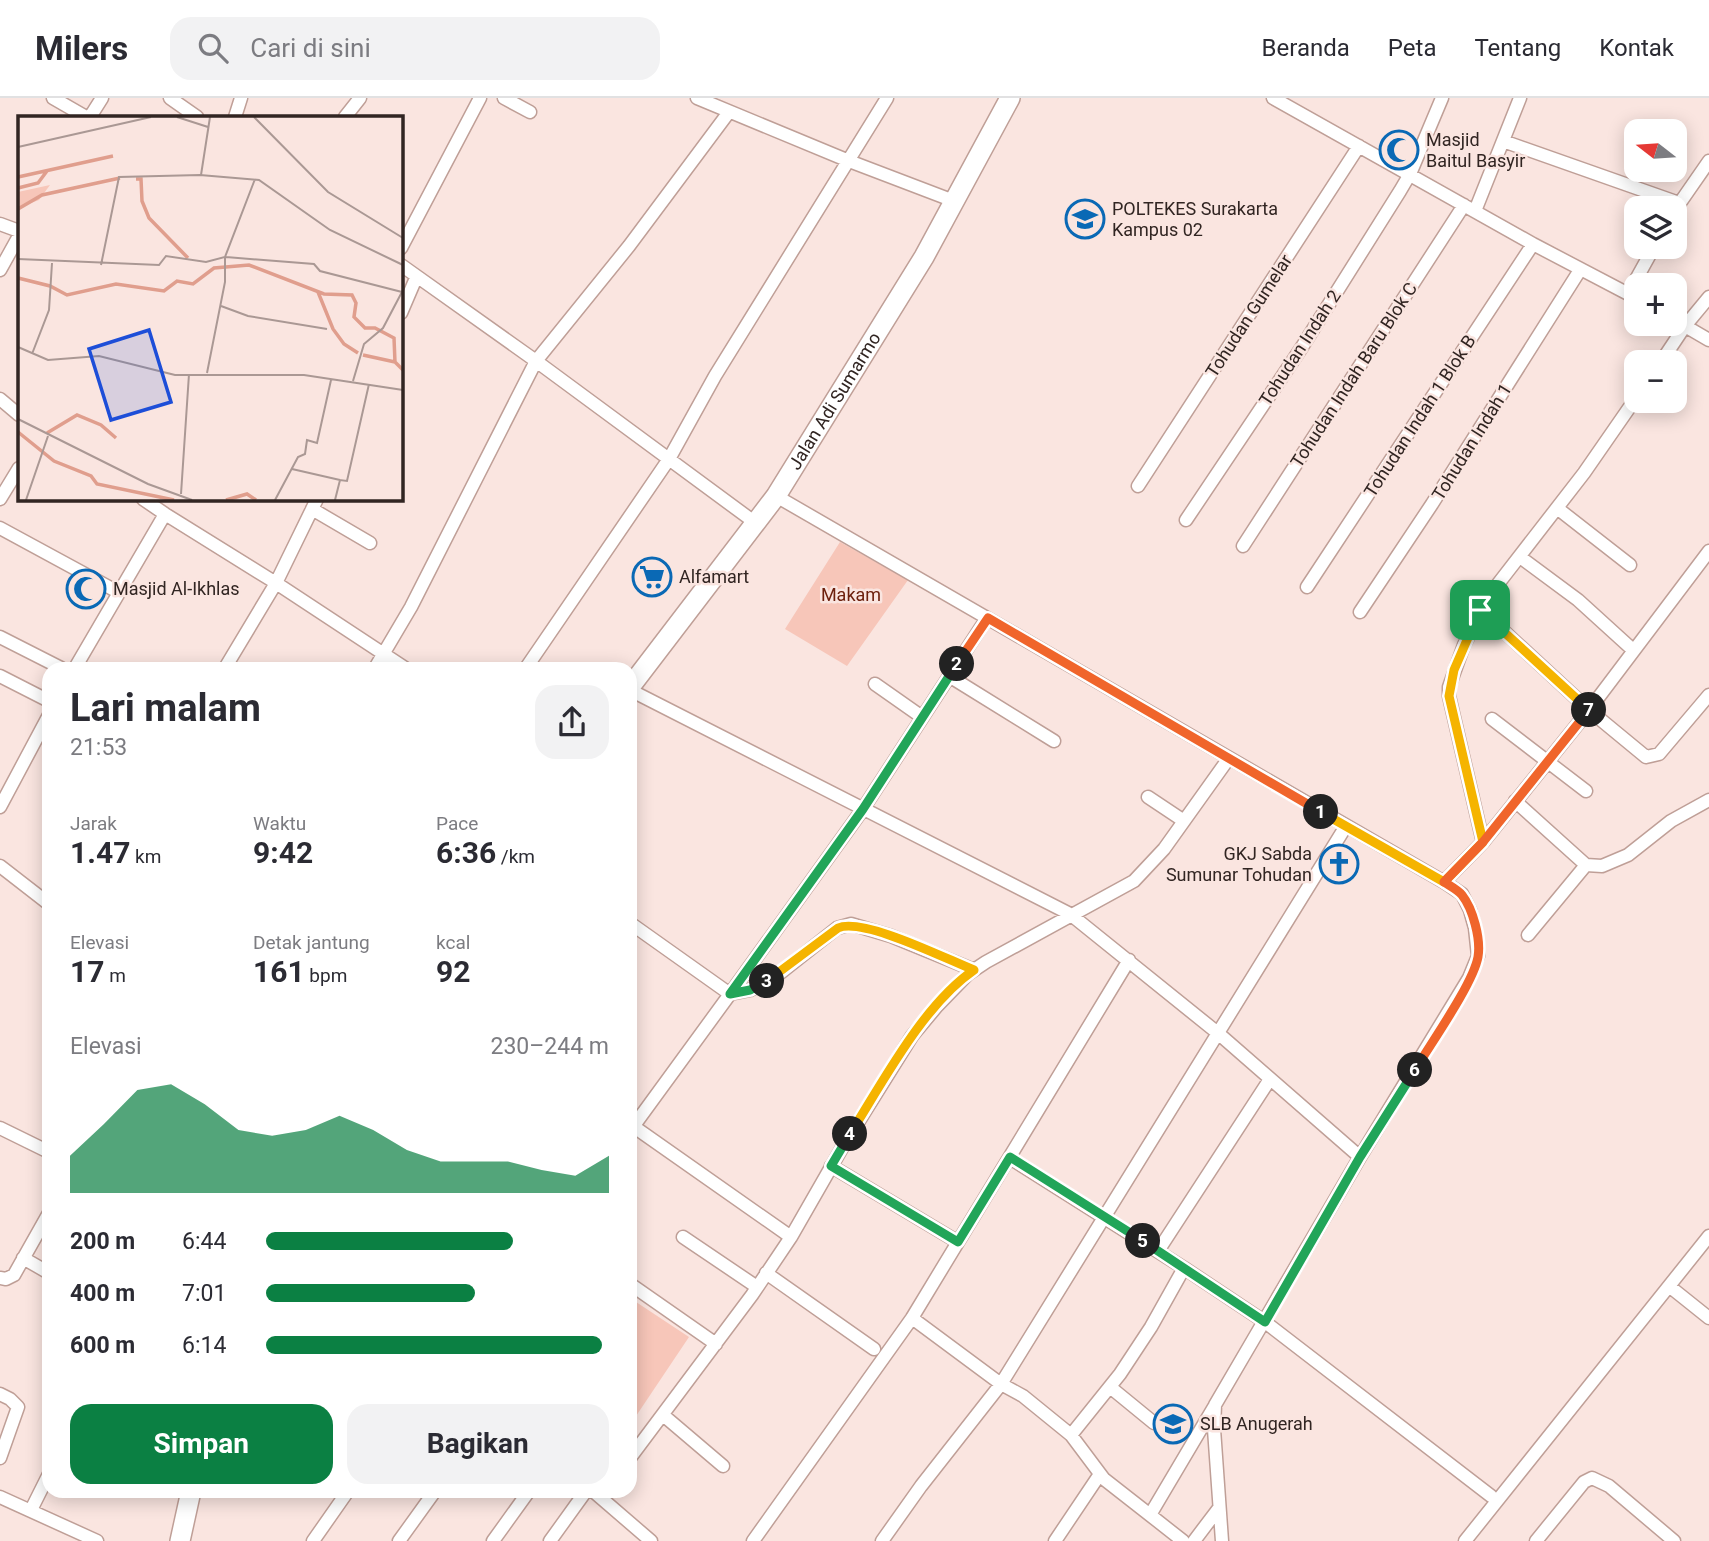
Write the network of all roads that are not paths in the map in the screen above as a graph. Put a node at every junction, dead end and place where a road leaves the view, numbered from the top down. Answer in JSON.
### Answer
{"nodes":[{"id":1,"x":53,"y":98,"type":"edge"},
{"id":2,"x":102,"y":98,"type":"edge"},
{"id":3,"x":170,"y":98,"type":"edge"},
{"id":4,"x":242,"y":98,"type":"edge"},
{"id":5,"x":360,"y":98,"type":"edge"},
{"id":6,"x":480,"y":98,"type":"edge"},
{"id":7,"x":504,"y":98,"type":"edge"},
{"id":8,"x":697,"y":98,"type":"edge"},
{"id":9,"x":887,"y":98,"type":"edge"},
{"id":10,"x":1010,"y":98,"type":"edge"},
{"id":11,"x":1273,"y":98,"type":"edge"},
{"id":12,"x":1442,"y":98,"type":"edge"},
{"id":13,"x":1520,"y":98,"type":"edge"},
{"id":14,"x":530,"y":111,"type":"dead end"},
{"id":15,"x":730,"y":112,"type":"junction"},
{"id":16,"x":86,"y":116,"type":"edge"},
{"id":17,"x":89,"y":116,"type":"edge"},
{"id":18,"x":196,"y":116,"type":"edge"},
{"id":19,"x":235,"y":116,"type":"edge"},
{"id":20,"x":346,"y":116,"type":"edge"},
{"id":21,"x":1503,"y":141,"type":"junction"},
{"id":22,"x":1359,"y":146,"type":"junction"},
{"id":23,"x":849,"y":161,"type":"junction"},
{"id":24,"x":1709,"y":161,"type":"edge"},
{"id":25,"x":1410,"y":174,"type":"junction"},
{"id":26,"x":1648,"y":196,"type":"edge"},
{"id":27,"x":1685,"y":196,"type":"edge"},
{"id":28,"x":954,"y":201,"type":"junction"},
{"id":29,"x":1469,"y":208,"type":"junction"},
{"id":30,"x":0,"y":224,"type":"edge"},
{"id":31,"x":18,"y":233,"type":"edge"},
{"id":32,"x":1533,"y":244,"type":"junction"},
{"id":33,"x":402,"y":245,"type":"edge"},
{"id":34,"x":15,"y":255,"type":"edge"},
{"id":35,"x":402,"y":266,"type":"edge"},
{"id":36,"x":0,"y":270,"type":"edge"},
{"id":37,"x":1580,"y":270,"type":"junction"},
{"id":38,"x":416,"y":278,"type":"junction"},
{"id":39,"x":1624,"y":292,"type":"edge"},
{"id":40,"x":1709,"y":297,"type":"edge"},
{"id":41,"x":402,"y":311,"type":"edge"},
{"id":42,"x":1687,"y":317,"type":"edge"},
{"id":43,"x":1687,"y":327,"type":"edge"},
{"id":44,"x":1709,"y":340,"type":"edge"},
{"id":45,"x":536,"y":361,"type":"junction"},
{"id":46,"x":0,"y":399,"type":"edge"},
{"id":47,"x":1625,"y":413,"type":"edge"},
{"id":48,"x":18,"y":414,"type":"edge"},
{"id":49,"x":669,"y":459,"type":"junction"},
{"id":50,"x":18,"y":470,"type":"edge"},
{"id":51,"x":1138,"y":486,"type":"dead end"},
{"id":52,"x":776,"y":496,"type":"junction"},
{"id":53,"x":0,"y":499,"type":"edge"},
{"id":54,"x":144,"y":500,"type":"edge"},
{"id":55,"x":314,"y":504,"type":"edge"},
{"id":56,"x":1557,"y":508,"type":"junction"},
{"id":57,"x":165,"y":514,"type":"junction"},
{"id":58,"x":1186,"y":520,"type":"dead end"},
{"id":59,"x":757,"y":524,"type":"junction"},
{"id":60,"x":0,"y":528,"type":"edge"},
{"id":61,"x":370,"y":543,"type":"dead end"},
{"id":62,"x":1243,"y":546,"type":"dead end"},
{"id":63,"x":1709,"y":551,"type":"edge"},
{"id":64,"x":1521,"y":557,"type":"junction"},
{"id":65,"x":1630,"y":565,"type":"dead end"},
{"id":66,"x":276,"y":583,"type":"junction"},
{"id":67,"x":1307,"y":587,"type":"dead end"},
{"id":68,"x":118,"y":592,"type":"junction"},
{"id":69,"x":1480,"y":610,"type":"junction"},
{"id":70,"x":1360,"y":612,"type":"dead end"},
{"id":71,"x":988,"y":618,"type":"junction"},
{"id":72,"x":0,"y":637,"type":"edge"},
{"id":73,"x":1633,"y":650,"type":"junction"},
{"id":74,"x":384,"y":655,"type":"junction"},
{"id":75,"x":49,"y":662,"type":"edge"},
{"id":76,"x":78,"y":662,"type":"edge"},
{"id":77,"x":229,"y":662,"type":"edge"},
{"id":78,"x":379,"y":662,"type":"edge"},
{"id":79,"x":395,"y":662,"type":"edge"},
{"id":80,"x":530,"y":662,"type":"edge"},
{"id":81,"x":950,"y":676,"type":"junction"},
{"id":82,"x":0,"y":677,"type":"edge"},
{"id":83,"x":637,"y":680,"type":"edge"},
{"id":84,"x":876,"y":684,"type":"dead end"},
{"id":85,"x":637,"y":693,"type":"edge"},
{"id":86,"x":1709,"y":695,"type":"edge"},
{"id":87,"x":42,"y":698,"type":"edge"},
{"id":88,"x":1589,"y":710,"type":"junction"},
{"id":89,"x":922,"y":718,"type":"junction"},
{"id":90,"x":1492,"y":719,"type":"dead end"},
{"id":91,"x":42,"y":737,"type":"edge"},
{"id":92,"x":1054,"y":741,"type":"dead end"},
{"id":93,"x":1229,"y":758,"type":"junction"},
{"id":94,"x":1547,"y":760,"type":"junction"},
{"id":95,"x":1586,"y":791,"type":"dead end"},
{"id":96,"x":1148,"y":797,"type":"dead end"},
{"id":97,"x":1709,"y":800,"type":"edge"},
{"id":98,"x":1516,"y":801,"type":"junction"},
{"id":99,"x":0,"y":807,"type":"edge"},
{"id":100,"x":863,"y":809,"type":"junction"},
{"id":101,"x":1184,"y":821,"type":"junction"},
{"id":102,"x":1346,"y":827,"type":"junction"},
{"id":103,"x":1480,"y":845,"type":"junction"},
{"id":104,"x":1586,"y":864,"type":"junction"},
{"id":105,"x":0,"y":866,"type":"edge"},
{"id":106,"x":1444,"y":882,"type":"junction"},
{"id":107,"x":42,"y":899,"type":"edge"},
{"id":108,"x":1070,"y":914,"type":"junction"},
{"id":109,"x":637,"y":928,"type":"edge"},
{"id":110,"x":1528,"y":935,"type":"dead end"},
{"id":111,"x":1129,"y":960,"type":"junction"},
{"id":112,"x":974,"y":970,"type":"junction"},
{"id":113,"x":730,"y":994,"type":"junction"},
{"id":114,"x":1219,"y":1034,"type":"junction"},
{"id":115,"x":1270,"y":1079,"type":"junction"},
{"id":116,"x":637,"y":1119,"type":"edge"},
{"id":117,"x":0,"y":1128,"type":"edge"},
{"id":118,"x":637,"y":1131,"type":"edge"},
{"id":119,"x":42,"y":1149,"type":"edge"},
{"id":120,"x":1010,"y":1157,"type":"junction"},
{"id":121,"x":1360,"y":1157,"type":"junction"},
{"id":122,"x":831,"y":1166,"type":"junction"},
{"id":123,"x":1106,"y":1218,"type":"junction"},
{"id":124,"x":42,"y":1225,"type":"edge"},
{"id":125,"x":1709,"y":1236,"type":"edge"},
{"id":126,"x":683,"y":1237,"type":"dead end"},
{"id":127,"x":791,"y":1237,"type":"junction"},
{"id":128,"x":958,"y":1242,"type":"junction"},
{"id":129,"x":1158,"y":1251,"type":"junction"},
{"id":130,"x":23,"y":1258,"type":"junction"},
{"id":131,"x":1184,"y":1268,"type":"junction"},
{"id":132,"x":42,"y":1269,"type":"edge"},
{"id":133,"x":766,"y":1273,"type":"junction"},
{"id":134,"x":0,"y":1278,"type":"edge"},
{"id":135,"x":1669,"y":1286,"type":"junction"},
{"id":136,"x":757,"y":1287,"type":"junction"},
{"id":137,"x":637,"y":1289,"type":"edge"},
{"id":138,"x":912,"y":1318,"type":"junction"},
{"id":139,"x":1709,"y":1318,"type":"edge"},
{"id":140,"x":1265,"y":1322,"type":"junction"},
{"id":141,"x":716,"y":1344,"type":"junction"},
{"id":142,"x":874,"y":1349,"type":"dead end"},
{"id":143,"x":1001,"y":1384,"type":"junction"},
{"id":144,"x":1110,"y":1387,"type":"junction"},
{"id":145,"x":0,"y":1394,"type":"edge"},
{"id":146,"x":1214,"y":1405,"type":"junction"},
{"id":147,"x":663,"y":1415,"type":"junction"},
{"id":148,"x":1154,"y":1423,"type":"dead end"},
{"id":149,"x":1071,"y":1435,"type":"junction"},
{"id":150,"x":637,"y":1449,"type":"edge"},
{"id":151,"x":0,"y":1458,"type":"edge"},
{"id":152,"x":723,"y":1466,"type":"dead end"},
{"id":153,"x":1100,"y":1474,"type":"junction"},
{"id":154,"x":42,"y":1489,"type":"edge"},
{"id":155,"x":1491,"y":1496,"type":"dead end"},
{"id":156,"x":0,"y":1497,"type":"edge"},
{"id":157,"x":188,"y":1498,"type":"edge"},
{"id":158,"x":343,"y":1498,"type":"edge"},
{"id":159,"x":430,"y":1498,"type":"edge"},
{"id":160,"x":524,"y":1498,"type":"edge"},
{"id":161,"x":581,"y":1498,"type":"edge"},
{"id":162,"x":605,"y":1498,"type":"edge"},
{"id":163,"x":1219,"y":1508,"type":"junction"},
{"id":164,"x":31,"y":1510,"type":"junction"},
{"id":165,"x":1150,"y":1515,"type":"junction"},
{"id":166,"x":1667,"y":1539,"type":"edge"},
{"id":167,"x":97,"y":1541,"type":"edge"},
{"id":168,"x":180,"y":1541,"type":"edge"},
{"id":169,"x":313,"y":1541,"type":"edge"},
{"id":170,"x":399,"y":1541,"type":"edge"},
{"id":171,"x":493,"y":1541,"type":"edge"},
{"id":172,"x":550,"y":1541,"type":"edge"},
{"id":173,"x":651,"y":1541,"type":"edge"},
{"id":174,"x":753,"y":1541,"type":"edge"},
{"id":175,"x":882,"y":1541,"type":"edge"},
{"id":176,"x":1055,"y":1541,"type":"edge"},
{"id":177,"x":1184,"y":1541,"type":"edge"},
{"id":178,"x":1194,"y":1541,"type":"edge"},
{"id":179,"x":1222,"y":1541,"type":"edge"},
{"id":180,"x":1465,"y":1541,"type":"edge"},
{"id":181,"x":1536,"y":1541,"type":"edge"}],
"edges":[{"from":1,"to":16,"type":"street"},
{"from":2,"to":17,"type":"street"},
{"from":3,"to":18,"type":"street"},
{"from":4,"to":19,"type":"street"},
{"from":5,"to":20,"type":"street"},
{"from":6,"to":33,"type":"street"},
{"from":7,"to":14,"type":"street"},
{"from":8,"to":15,"type":"street"},
{"from":9,"to":23,"type":"street"},
{"from":10,"to":28,"type":"main road","name":"Jalan Adi Sumarmo"},
{"from":11,"to":22,"type":"street"},
{"from":12,"to":25,"type":"street","name":"Tohudan Indah 2"},
{"from":13,"to":21,"type":"street","name":"Tohudan Indah Baru Blok C"},
{"from":15,"to":23,"type":"street"},
{"from":15,"to":45,"type":"street"},
{"from":21,"to":26,"type":"street"},
{"from":21,"to":29,"type":"street","name":"Tohudan Indah Baru Blok C"},
{"from":22,"to":25,"type":"street"},
{"from":22,"to":51,"type":"street","name":"Tohudan Gumelar"},
{"from":23,"to":28,"type":"street"},
{"from":23,"to":49,"type":"street"},
{"from":24,"to":27,"type":"street"},
{"from":25,"to":29,"type":"street"},
{"from":25,"to":58,"type":"street","name":"Tohudan Indah 2"},
{"from":28,"to":52,"type":"main road","name":"Jalan Adi Sumarmo"},
{"from":29,"to":32,"type":"street"},
{"from":29,"to":62,"type":"street","name":"Tohudan Indah Baru Blok C"},
{"from":30,"to":31,"type":"street"},
{"from":32,"to":37,"type":"street"},
{"from":32,"to":67,"type":"street","name":"Tohudan Indah 1 Blok B"},
{"from":34,"to":36,"type":"street"},
{"from":35,"to":38,"type":"street"},
{"from":37,"to":39,"type":"street"},
{"from":37,"to":70,"type":"street","name":"Tohudan Indah 1"},
{"from":38,"to":41,"type":"street"},
{"from":38,"to":45,"type":"street"},
{"from":40,"to":42,"type":"street"},
{"from":43,"to":44,"type":"street"},
{"from":45,"to":49,"type":"street"},
{"from":45,"to":74,"type":"street"},
{"from":46,"to":48,"type":"street"},
{"from":47,"to":56,"type":"street"},
{"from":49,"to":59,"type":"street"},
{"from":49,"to":80,"type":"street"},
{"from":50,"to":53,"type":"street"},
{"from":52,"to":59,"type":"main road","name":"Jalan Adi Sumarmo"},
{"from":52,"to":71,"type":"street"},
{"from":54,"to":57,"type":"street"},
{"from":55,"to":61,"type":"street"},
{"from":55,"to":66,"type":"street"},
{"from":56,"to":64,"type":"street"},
{"from":56,"to":65,"type":"street"},
{"from":57,"to":66,"type":"street"},
{"from":57,"to":68,"type":"street"},
{"from":59,"to":83,"type":"main road","name":"Jalan Adi Sumarmo"},
{"from":60,"to":68,"type":"street"},
{"from":63,"to":73,"type":"street"},
{"from":64,"to":69,"type":"street"},
{"from":64,"to":73,"type":"street"},
{"from":66,"to":74,"type":"street"},
{"from":66,"to":77,"type":"street"},
{"from":68,"to":76,"type":"street"},
{"from":69,"to":88,"type":"street"},
{"from":69,"to":103,"type":"street"},
{"from":71,"to":81,"type":"street"},
{"from":71,"to":93,"type":"street"},
{"from":72,"to":75,"type":"street"},
{"from":73,"to":88,"type":"street"},
{"from":74,"to":78,"type":"street"},
{"from":74,"to":79,"type":"street"},
{"from":81,"to":89,"type":"street"},
{"from":81,"to":92,"type":"street"},
{"from":82,"to":87,"type":"street"},
{"from":84,"to":89,"type":"street"},
{"from":85,"to":100,"type":"street"},
{"from":86,"to":88,"type":"street"},
{"from":88,"to":94,"type":"street"},
{"from":89,"to":100,"type":"street"},
{"from":90,"to":94,"type":"street"},
{"from":91,"to":99,"type":"street"},
{"from":93,"to":101,"type":"street"},
{"from":93,"to":102,"type":"street"},
{"from":94,"to":95,"type":"street"},
{"from":94,"to":98,"type":"street"},
{"from":96,"to":101,"type":"street"},
{"from":97,"to":104,"type":"street"},
{"from":98,"to":103,"type":"street"},
{"from":98,"to":104,"type":"street"},
{"from":100,"to":108,"type":"street"},
{"from":100,"to":113,"type":"street"},
{"from":101,"to":108,"type":"street"},
{"from":102,"to":106,"type":"street"},
{"from":102,"to":114,"type":"street"},
{"from":103,"to":106,"type":"street"},
{"from":104,"to":110,"type":"street"},
{"from":105,"to":107,"type":"street"},
{"from":106,"to":121,"type":"street"},
{"from":108,"to":111,"type":"street"},
{"from":108,"to":112,"type":"street"},
{"from":109,"to":113,"type":"street"},
{"from":111,"to":114,"type":"street"},
{"from":111,"to":120,"type":"street"},
{"from":112,"to":113,"type":"street"},
{"from":112,"to":122,"type":"street"},
{"from":113,"to":116,"type":"street"},
{"from":114,"to":115,"type":"street"},
{"from":114,"to":123,"type":"street"},
{"from":115,"to":121,"type":"street"},
{"from":115,"to":129,"type":"street"},
{"from":117,"to":119,"type":"street"},
{"from":118,"to":127,"type":"street"},
{"from":120,"to":123,"type":"street"},
{"from":120,"to":128,"type":"street"},
{"from":121,"to":140,"type":"street"},
{"from":122,"to":127,"type":"street"},
{"from":122,"to":128,"type":"street"},
{"from":123,"to":129,"type":"street"},
{"from":123,"to":143,"type":"street"},
{"from":124,"to":130,"type":"street"},
{"from":125,"to":135,"type":"street"},
{"from":126,"to":136,"type":"street"},
{"from":127,"to":133,"type":"street"},
{"from":128,"to":138,"type":"street"},
{"from":129,"to":131,"type":"street"},
{"from":130,"to":132,"type":"street"},
{"from":130,"to":134,"type":"street"},
{"from":131,"to":140,"type":"street"},
{"from":131,"to":144,"type":"street"},
{"from":133,"to":136,"type":"street"},
{"from":133,"to":142,"type":"street"},
{"from":135,"to":139,"type":"street"},
{"from":135,"to":180,"type":"street"},
{"from":136,"to":141,"type":"street"},
{"from":137,"to":141,"type":"street"},
{"from":138,"to":143,"type":"street"},
{"from":138,"to":174,"type":"street"},
{"from":140,"to":146,"type":"street"},
{"from":140,"to":155,"type":"street"},
{"from":141,"to":147,"type":"street"},
{"from":143,"to":149,"type":"street"},
{"from":143,"to":175,"type":"street"},
{"from":144,"to":148,"type":"street"},
{"from":144,"to":149,"type":"street"},
{"from":145,"to":151,"type":"street"},
{"from":146,"to":163,"type":"street"},
{"from":146,"to":165,"type":"street"},
{"from":147,"to":150,"type":"street"},
{"from":147,"to":152,"type":"street"},
{"from":149,"to":153,"type":"street"},
{"from":153,"to":165,"type":"street"},
{"from":153,"to":176,"type":"street"},
{"from":154,"to":164,"type":"street"},
{"from":156,"to":164,"type":"street"},
{"from":157,"to":168,"type":"main road"},
{"from":158,"to":169,"type":"street"},
{"from":159,"to":170,"type":"street"},
{"from":160,"to":171,"type":"street"},
{"from":161,"to":172,"type":"street"},
{"from":162,"to":173,"type":"street"},
{"from":163,"to":178,"type":"street"},
{"from":163,"to":179,"type":"street"},
{"from":164,"to":167,"type":"street"},
{"from":165,"to":177,"type":"street"},
{"from":166,"to":181,"type":"street"}]}
